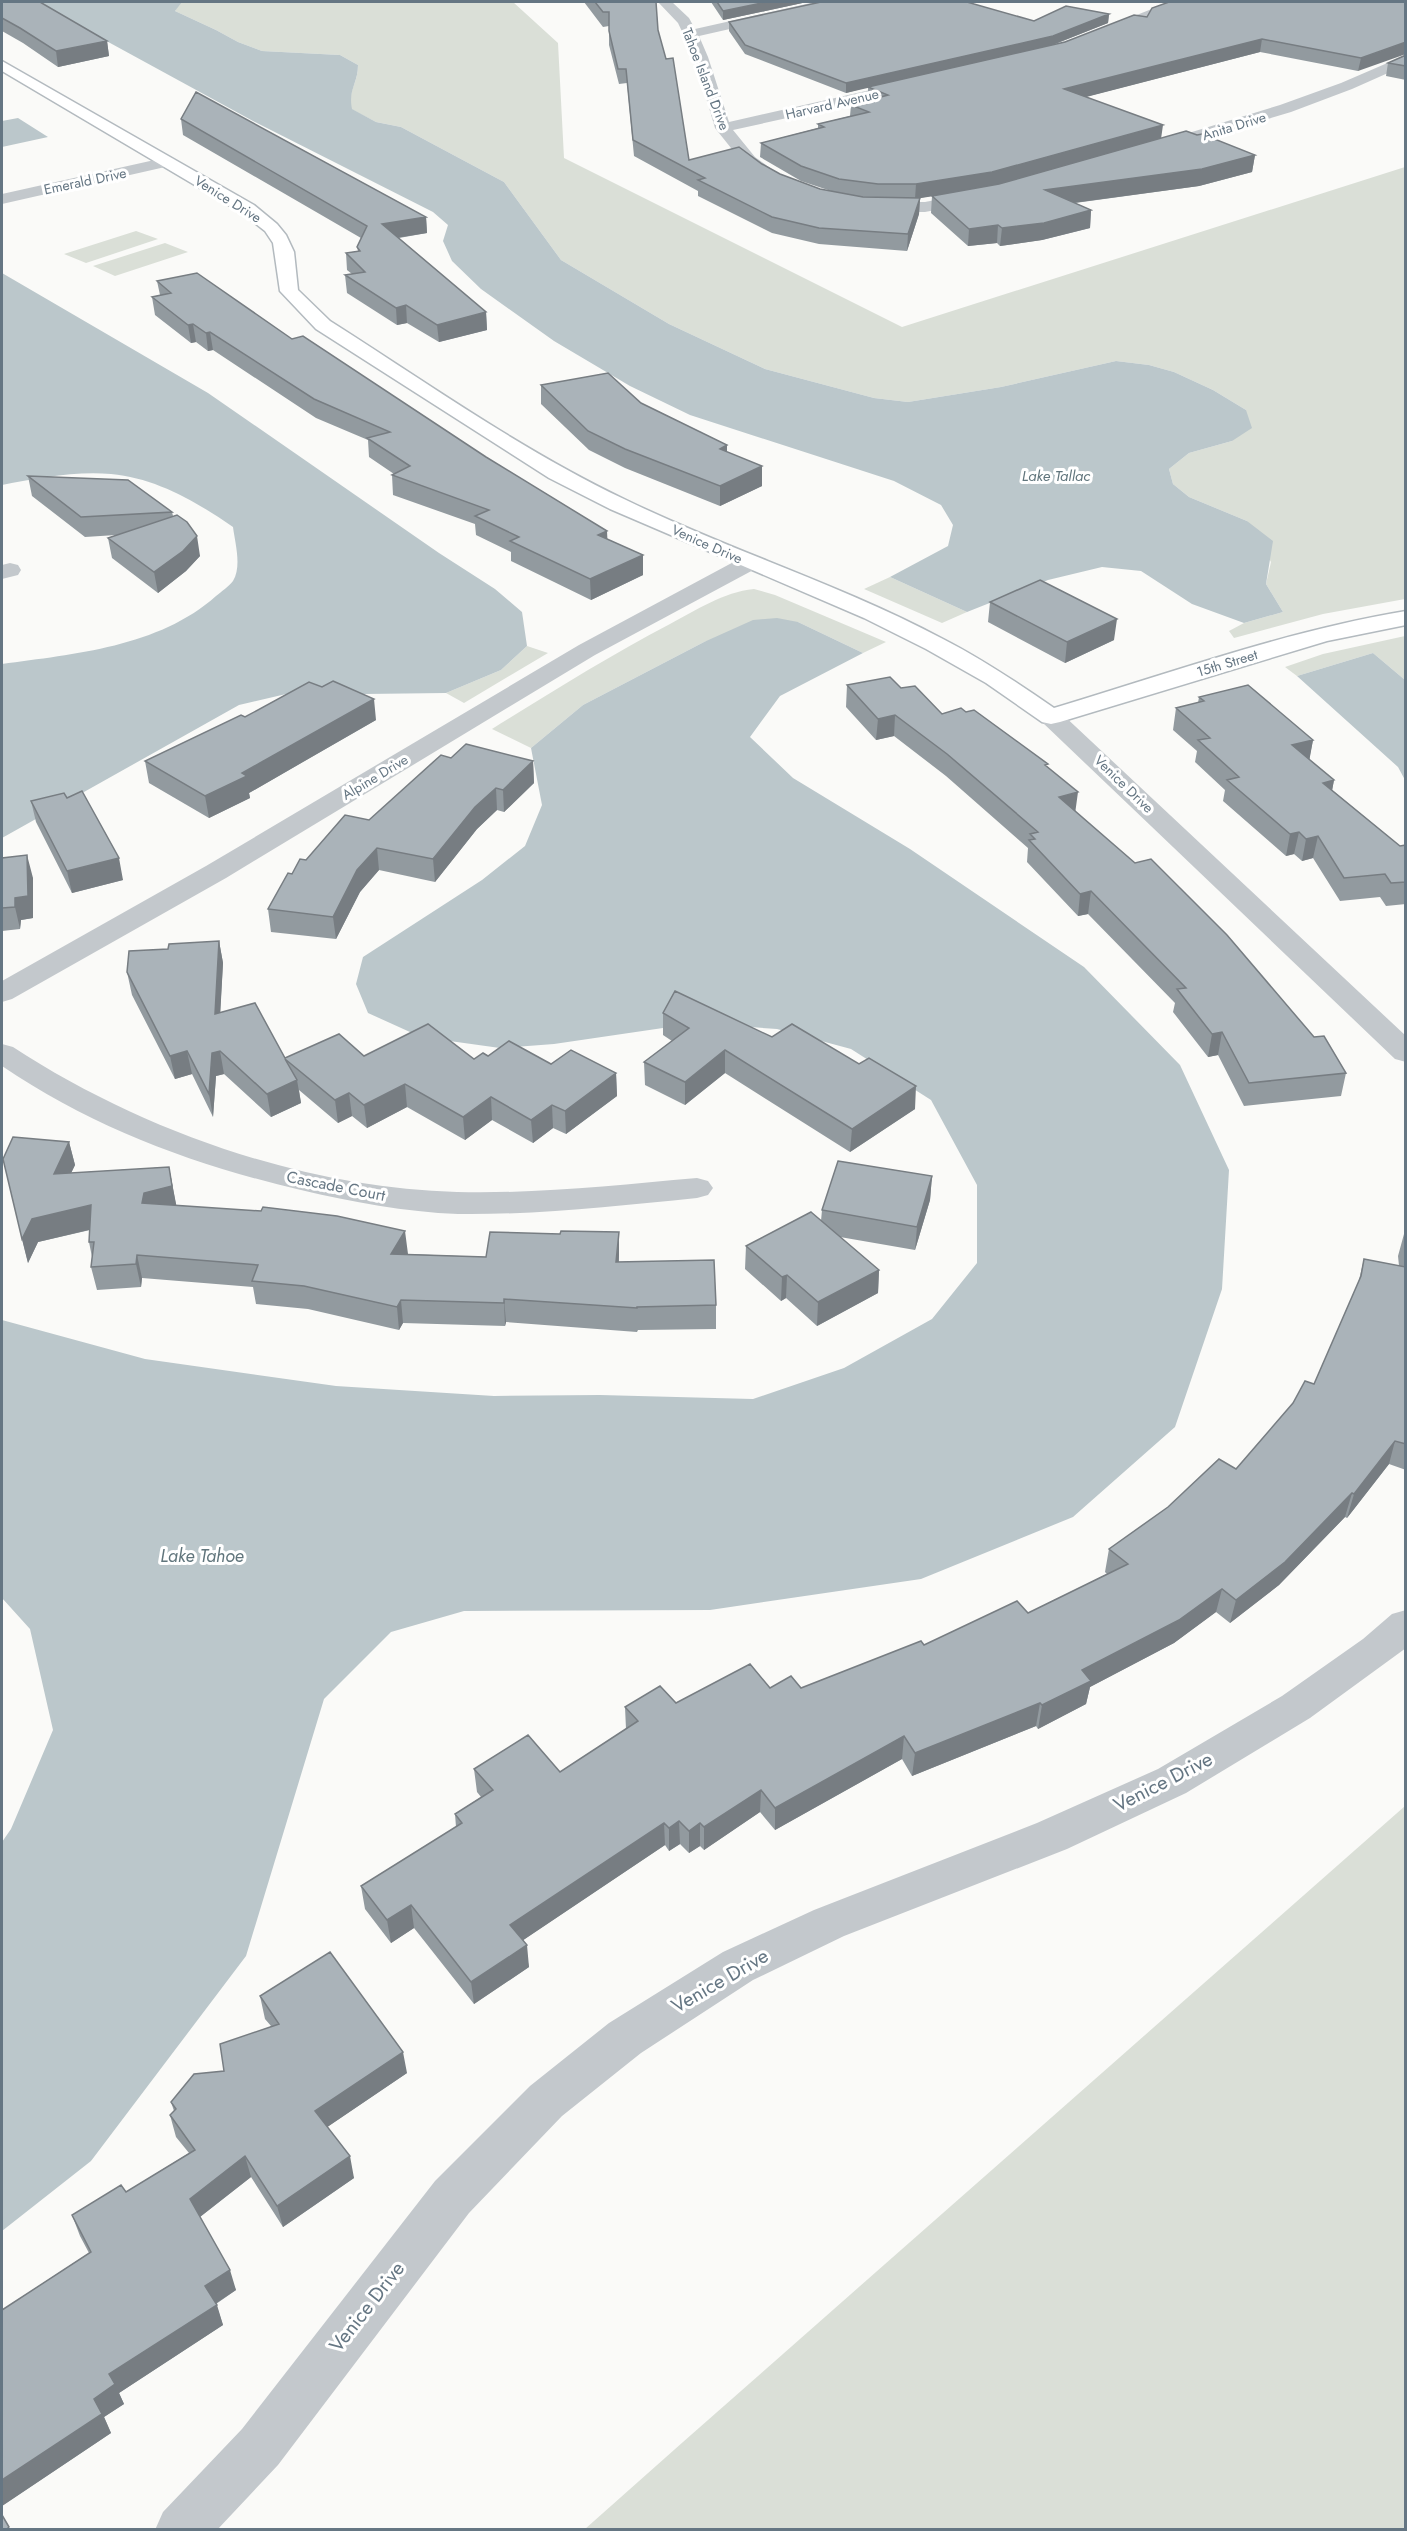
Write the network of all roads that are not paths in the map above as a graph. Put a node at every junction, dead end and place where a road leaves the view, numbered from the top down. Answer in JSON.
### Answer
{"nodes":[{"id":1,"x":665,"y":2,"type":"edge"},
{"id":2,"x":831,"y":2,"type":"edge"},
{"id":3,"x":1180,"y":2,"type":"edge"},
{"id":4,"x":690,"y":34,"type":"junction"},
{"id":5,"x":1086,"y":40,"type":"edge"},
{"id":6,"x":1406,"y":59,"type":"edge"},
{"id":7,"x":2,"y":65,"type":"edge"},
{"id":8,"x":928,"y":82,"type":"edge"},
{"id":9,"x":723,"y":129,"type":"junction"},
{"id":10,"x":1147,"y":150,"type":"edge"},
{"id":11,"x":168,"y":162,"type":"junction"},
{"id":12,"x":791,"y":184,"type":"edge"},
{"id":13,"x":994,"y":193,"type":"edge"},
{"id":14,"x":2,"y":199,"type":"edge"},
{"id":15,"x":861,"y":206,"type":"edge"},
{"id":16,"x":749,"y":563,"type":"junction"},
{"id":17,"x":1406,"y":618,"type":"edge"},
{"id":18,"x":1051,"y":717,"type":"junction"},
{"id":19,"x":2,"y":993,"type":"edge"},
{"id":20,"x":2,"y":1053,"type":"edge"},
{"id":21,"x":1406,"y":1053,"type":"edge"},
{"id":22,"x":697,"y":1188,"type":"dead end"},
{"id":23,"x":1406,"y":1625,"type":"edge"},
{"id":24,"x":181,"y":2529,"type":"edge"}],
"edges":[{"from":1,"to":4,"type":"street","name":"Tahoe Island Drive"},
{"from":2,"to":4,"type":"street"},
{"from":3,"to":5,"type":"street"},
{"from":4,"to":9,"type":"street","name":"Tahoe Island Drive"},
{"from":6,"to":10,"type":"street","name":"Anita Drive"},
{"from":7,"to":11,"type":"street","name":"Venice Drive"},
{"from":8,"to":9,"type":"street","name":"Harvard Avenue"},
{"from":9,"to":12,"type":"street","name":"Tahoe Island Drive"},
{"from":11,"to":14,"type":"street","name":"Emerald Drive"},
{"from":11,"to":16,"type":"street","name":"Venice Drive"},
{"from":13,"to":15,"type":"street"},
{"from":16,"to":18,"type":"street","name":"Venice Drive"},
{"from":16,"to":19,"type":"street","name":"Alpine Drive"},
{"from":17,"to":18,"type":"street","name":"15th Street"},
{"from":18,"to":21,"type":"street","name":"Venice Drive"},
{"from":20,"to":22,"type":"street","name":"Cascade Court"},
{"from":23,"to":24,"type":"street","name":"Venice Drive"}]}
